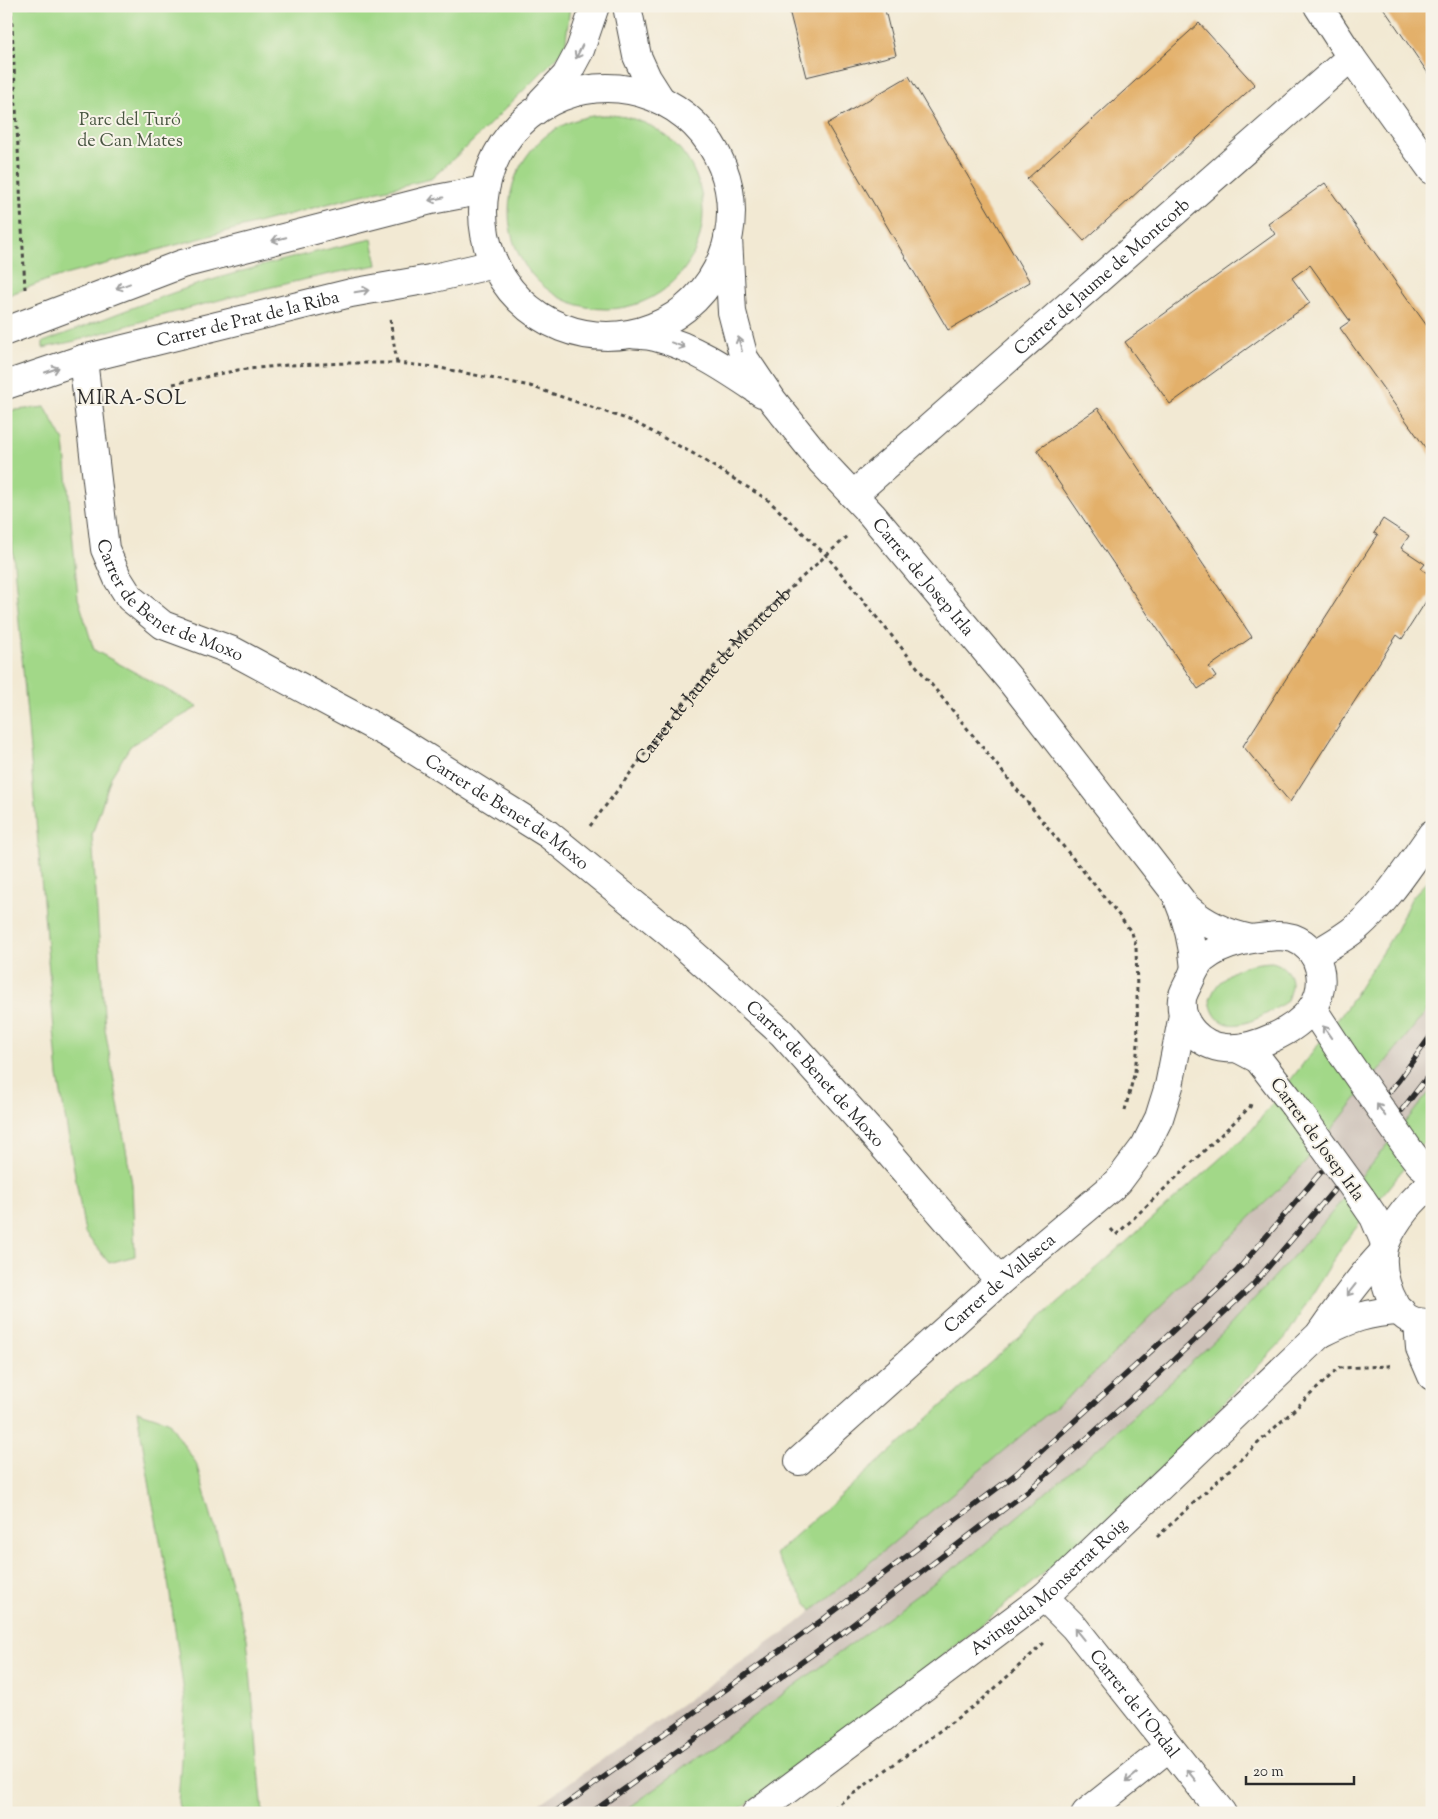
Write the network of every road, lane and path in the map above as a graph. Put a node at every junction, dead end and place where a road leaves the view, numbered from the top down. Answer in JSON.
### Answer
{"nodes":[{"id":1,"x":11,"y":6,"type":"edge"},
{"id":2,"x":595,"y":6,"type":"edge"},
{"id":3,"x":627,"y":6,"type":"edge"},
{"id":4,"x":1318,"y":6,"type":"edge"},
{"id":5,"x":1351,"y":57,"type":"junction"},
{"id":6,"x":661,"y":100,"type":"junction"},
{"id":7,"x":532,"y":112,"type":"junction"},
{"id":8,"x":1432,"y":170,"type":"edge"},
{"id":9,"x":484,"y":190,"type":"junction"},
{"id":10,"x":728,"y":238,"type":"junction"},
{"id":11,"x":494,"y":264,"type":"junction"},
{"id":12,"x":25,"y":289,"type":"dead end"},
{"id":13,"x":6,"y":331,"type":"edge"},
{"id":14,"x":631,"y":334,"type":"junction"},
{"id":15,"x":83,"y":359,"type":"junction"},
{"id":16,"x":174,"y":384,"type":"dead end"},
{"id":17,"x":6,"y":385,"type":"edge"},
{"id":18,"x":773,"y":401,"type":"junction"},
{"id":19,"x":853,"y":495,"type":"junction"},
{"id":20,"x":872,"y":515,"type":"junction"},
{"id":21,"x":826,"y":555,"type":"junction"},
{"id":22,"x":1432,"y":834,"type":"edge"},
{"id":23,"x":569,"y":852,"type":"junction"},
{"id":24,"x":1175,"y":894,"type":"junction"},
{"id":25,"x":1252,"y":939,"type":"junction"},
{"id":26,"x":1314,"y":955,"type":"junction"},
{"id":27,"x":1195,"y":969,"type":"junction"},
{"id":28,"x":1312,"y":1008,"type":"junction"},
{"id":29,"x":1183,"y":1015,"type":"junction"},
{"id":30,"x":1225,"y":1047,"type":"junction"},
{"id":31,"x":1169,"y":1086,"type":"junction"},
{"id":32,"x":1251,"y":1100,"type":"dead end"},
{"id":33,"x":1123,"y":1115,"type":"dead end"},
{"id":34,"x":1432,"y":1174,"type":"edge"},
{"id":35,"x":1432,"y":1184,"type":"edge"},
{"id":36,"x":1116,"y":1235,"type":"dead end"},
{"id":37,"x":1384,"y":1248,"type":"junction"},
{"id":38,"x":1000,"y":1281,"type":"junction"},
{"id":39,"x":1417,"y":1319,"type":"edge"},
{"id":40,"x":1319,"y":1335,"type":"junction"},
{"id":41,"x":1432,"y":1376,"type":"edge"},
{"id":42,"x":799,"y":1461,"type":"dead end"},
{"id":43,"x":1044,"y":1597,"type":"junction"},
{"id":44,"x":1169,"y":1747,"type":"junction"},
{"id":45,"x":756,"y":1813,"type":"edge"},
{"id":46,"x":1086,"y":1813,"type":"edge"},
{"id":47,"x":1222,"y":1813,"type":"edge"}],
"edges":[{"from":1,"to":12,"type":"path"},
{"from":2,"to":7,"type":"street","one_way":true},
{"from":3,"to":6,"type":"street"},
{"from":4,"to":5,"type":"street"},
{"from":5,"to":8,"type":"street"},
{"from":5,"to":19,"type":"street","name":"Carrer de Jaume de Montcorb"},
{"from":6,"to":7,"type":"street"},
{"from":6,"to":10,"type":"street"},
{"from":7,"to":9,"type":"street"},
{"from":9,"to":11,"type":"street"},
{"from":9,"to":13,"type":"street","one_way":true},
{"from":10,"to":14,"type":"street"},
{"from":18,"to":10,"type":"street","name":"Carrer de Josep Irla","one_way":true},
{"from":11,"to":14,"type":"street"},
{"from":15,"to":11,"type":"street","name":"Carrer de Prat de la Riba","one_way":true},
{"from":14,"to":18,"type":"street","one_way":true},
{"from":17,"to":15,"type":"street","name":"Carrer de Prat de la Riba","one_way":true},
{"from":15,"to":23,"type":"street","name":"Carrer de Benet de Moxo"},
{"from":16,"to":21,"type":"path"},
{"from":18,"to":19,"type":"street","name":"Carrer de Josep Irla"},
{"from":19,"to":20,"type":"street","name":"Carrer de Josep Irla"},
{"from":20,"to":21,"type":"path","name":"Carrer de Jaume de Montcorb"},
{"from":20,"to":24,"type":"street","name":"Carrer de Josep Irla"},
{"from":21,"to":23,"type":"path","name":"Carrer de Jaume de Montcorb"},
{"from":21,"to":33,"type":"path"},
{"from":22,"to":26,"type":"street"},
{"from":23,"to":38,"type":"street","name":"Carrer de Benet de Moxo"},
{"from":24,"to":25,"type":"street"},
{"from":24,"to":27,"type":"street"},
{"from":25,"to":26,"type":"street"},
{"from":25,"to":27,"type":"street"},
{"from":26,"to":28,"type":"street"},
{"from":27,"to":29,"type":"street"},
{"from":28,"to":30,"type":"street"},
{"from":34,"to":28,"type":"street","one_way":true,"bridge":true},
{"from":29,"to":30,"type":"street"},
{"from":29,"to":31,"type":"street","name":"Carrer de Vallseca"},
{"from":30,"to":31,"type":"street","name":"Carrer de Vallseca"},
{"from":30,"to":37,"type":"street","name":"Carrer de Josep Irla","bridge":true},
{"from":31,"to":38,"type":"street","name":"Carrer de Vallseca"},
{"from":32,"to":36,"type":"path"},
{"from":35,"to":37,"type":"street","name":"Avinguda Monserrat Roig"},
{"from":37,"to":39,"type":"street"},
{"from":37,"to":40,"type":"street","name":"Avinguda Monserrat Roig","one_way":true},
{"from":38,"to":42,"type":"street","name":"Carrer de Vallseca"},
{"from":39,"to":40,"type":"street","name":"Avinguda Monserrat Roig"},
{"from":39,"to":41,"type":"street"},
{"from":40,"to":43,"type":"street","name":"Avinguda Monserrat Roig"},
{"from":44,"to":43,"type":"street","name":"Carrer de l'Ordal","one_way":true},
{"from":43,"to":45,"type":"street","name":"Avinguda Monserrat Roig"},
{"from":44,"to":46,"type":"street","one_way":true},
{"from":47,"to":44,"type":"street","name":"Carrer de l'Ordal","one_way":true}]}
